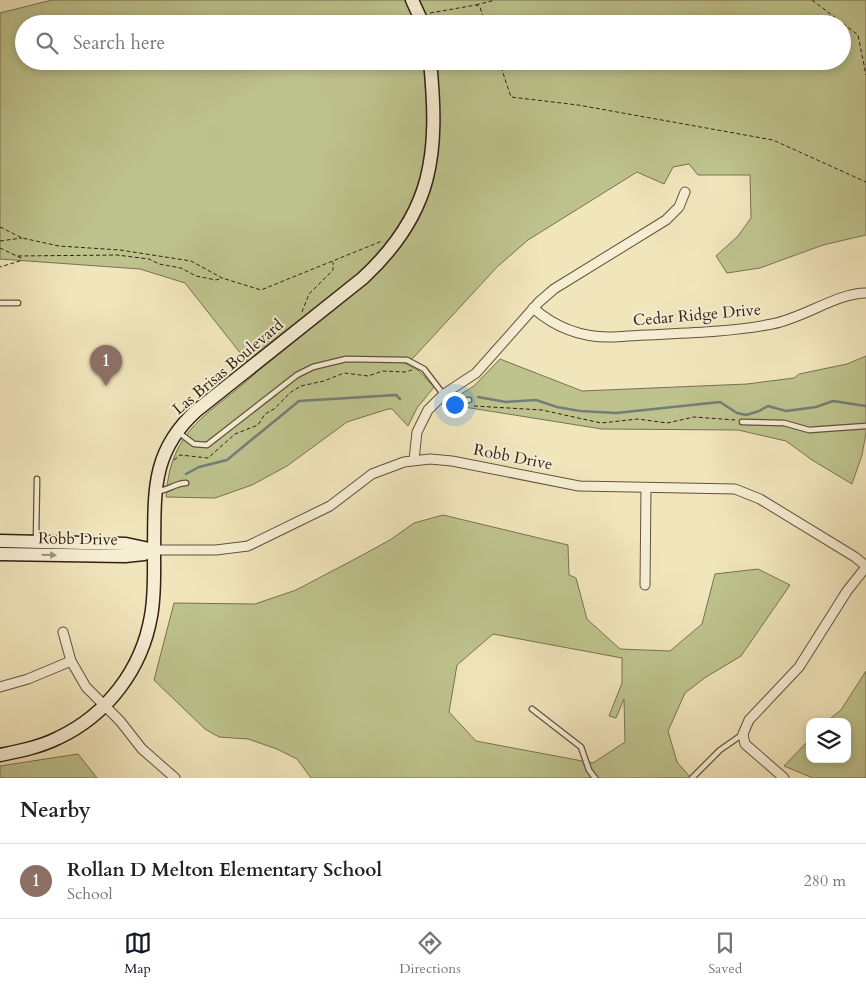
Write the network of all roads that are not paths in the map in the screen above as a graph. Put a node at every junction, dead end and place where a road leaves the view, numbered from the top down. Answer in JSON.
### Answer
{"nodes":[{"id":1,"x":412,"y":0,"type":"edge"},
{"id":2,"x":420,"y":15,"type":"edge"},
{"id":3,"x":431,"y":70,"type":"edge"},
{"id":4,"x":685,"y":192,"type":"dead end"},
{"id":5,"x":866,"y":293,"type":"edge"},
{"id":6,"x":18,"y":303,"type":"dead end"},
{"id":7,"x":0,"y":304,"type":"edge"},
{"id":8,"x":533,"y":308,"type":"junction"},
{"id":9,"x":444,"y":394,"type":"junction"},
{"id":10,"x":469,"y":400,"type":"dead end"},
{"id":11,"x":742,"y":422,"type":"road end"},
{"id":12,"x":866,"y":426,"type":"edge"},
{"id":13,"x":177,"y":431,"type":"junction"},
{"id":14,"x":414,"y":460,"type":"junction"},
{"id":15,"x":37,"y":479,"type":"dead end"},
{"id":16,"x":186,"y":483,"type":"dead end"},
{"id":17,"x":646,"y":488,"type":"junction"},
{"id":18,"x":155,"y":491,"type":"junction"},
{"id":19,"x":0,"y":541,"type":"edge"},
{"id":20,"x":36,"y":542,"type":"junction"},
{"id":21,"x":154,"y":550,"type":"junction"},
{"id":22,"x":0,"y":554,"type":"edge"},
{"id":23,"x":866,"y":567,"type":"edge"},
{"id":24,"x":645,"y":585,"type":"dead end"},
{"id":25,"x":63,"y":632,"type":"dead end"},
{"id":26,"x":71,"y":661,"type":"junction"},
{"id":27,"x":0,"y":687,"type":"edge"},
{"id":28,"x":105,"y":704,"type":"junction"},
{"id":29,"x":532,"y":709,"type":"dead end"},
{"id":30,"x":743,"y":734,"type":"junction"},
{"id":31,"x":0,"y":755,"type":"edge"},
{"id":32,"x":175,"y":778,"type":"edge"},
{"id":33,"x":596,"y":778,"type":"edge"},
{"id":34,"x":692,"y":778,"type":"edge"},
{"id":35,"x":784,"y":778,"type":"edge"}],
"edges":[{"from":1,"to":2,"type":"street"},
{"from":3,"to":13,"type":"street","name":"Las Brisas Boulevard"},
{"from":4,"to":8,"type":"street"},
{"from":5,"to":8,"type":"street","name":"Cedar Ridge Drive"},
{"from":6,"to":7,"type":"lane"},
{"from":8,"to":9,"type":"street"},
{"from":9,"to":10,"type":"lane"},
{"from":9,"to":13,"type":"lane"},
{"from":9,"to":14,"type":"street"},
{"from":11,"to":12,"type":"lane"},
{"from":13,"to":18,"type":"street","name":"Las Brisas Boulevard"},
{"from":14,"to":17,"type":"street","name":"Robb Drive"},
{"from":14,"to":21,"type":"street","name":"Robb Drive"},
{"from":15,"to":20,"type":"lane"},
{"from":16,"to":18,"type":"lane"},
{"from":17,"to":23,"type":"street","name":"Robb Drive"},
{"from":17,"to":24,"type":"street"},
{"from":18,"to":21,"type":"street","name":"Las Brisas Boulevard"},
{"from":19,"to":20,"type":"street","name":"Robb Drive"},
{"from":20,"to":21,"type":"street","name":"Robb Drive"},
{"from":22,"to":21,"type":"street","name":"Robb Drive","one_way":true},
{"from":21,"to":28,"type":"street","name":"Las Brisas Boulevard"},
{"from":23,"to":30,"type":"street"},
{"from":25,"to":26,"type":"street"},
{"from":26,"to":27,"type":"street"},
{"from":26,"to":28,"type":"street"},
{"from":28,"to":31,"type":"street","name":"Las Brisas Boulevard"},
{"from":28,"to":32,"type":"street"},
{"from":29,"to":33,"type":"lane"},
{"from":30,"to":34,"type":"lane"},
{"from":30,"to":35,"type":"street"}]}
